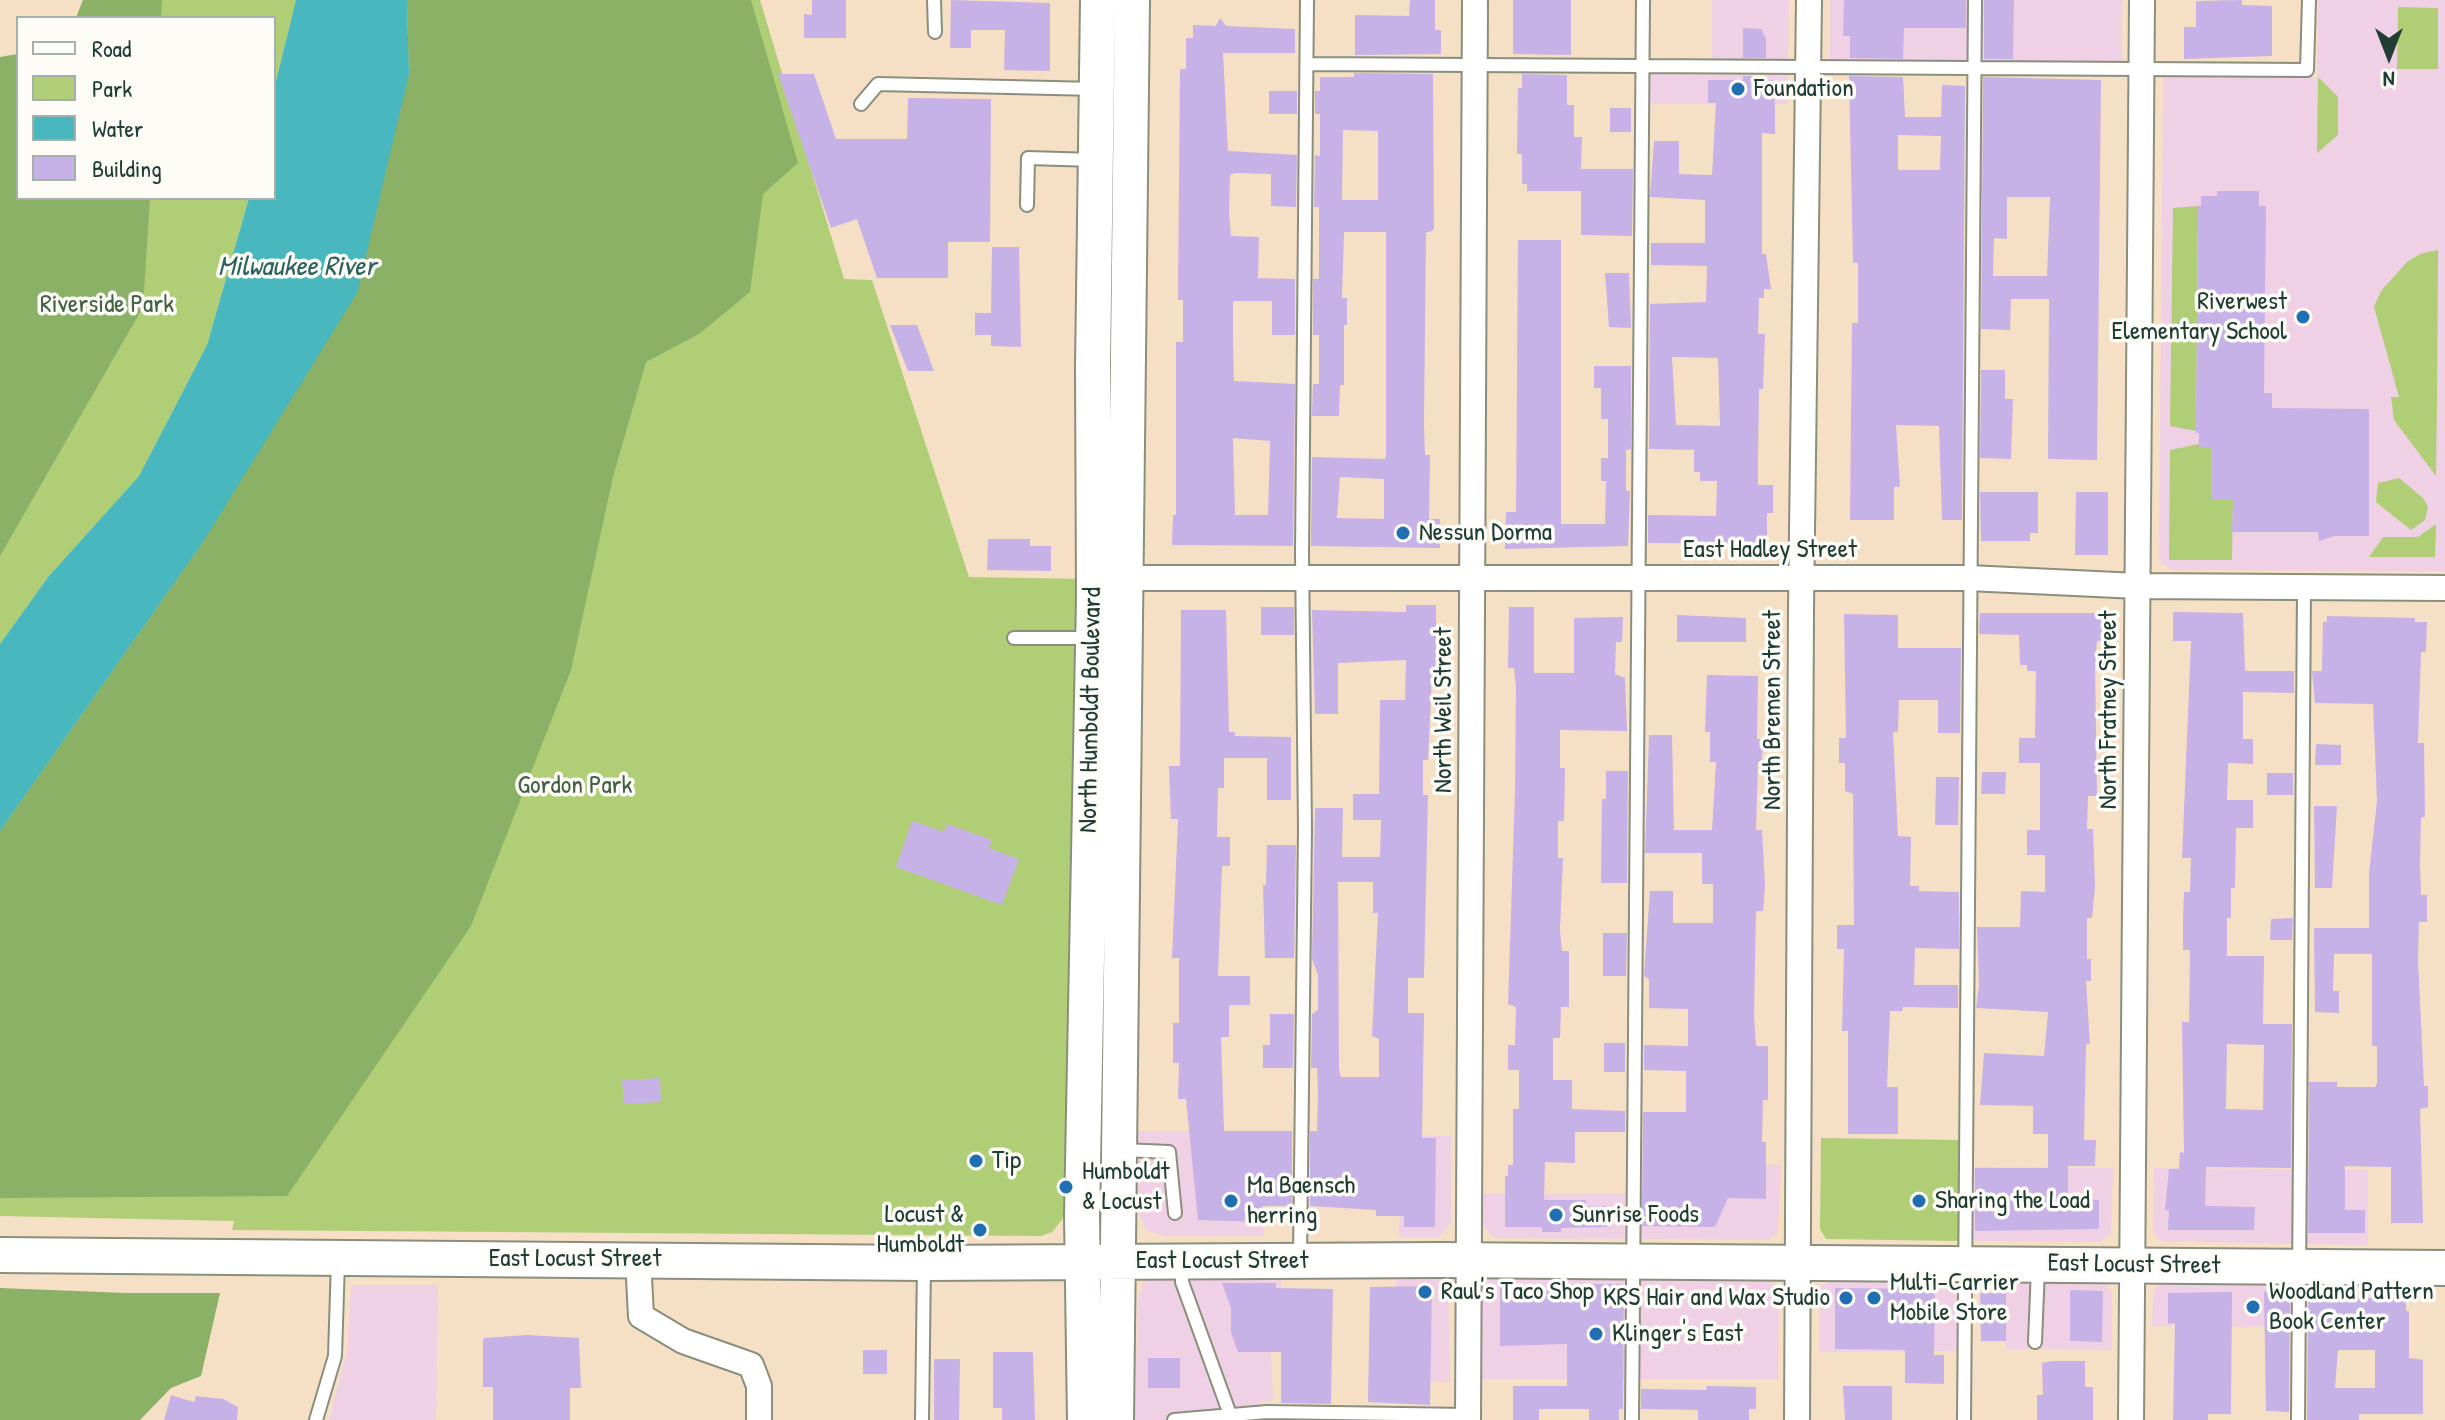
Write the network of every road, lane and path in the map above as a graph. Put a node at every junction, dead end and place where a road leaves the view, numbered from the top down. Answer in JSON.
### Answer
{"nodes":[{"id":1,"x":934,"y":0,"type":"edge"},
{"id":2,"x":1098,"y":0,"type":"edge"},
{"id":3,"x":1132,"y":0,"type":"edge"},
{"id":4,"x":1307,"y":0,"type":"edge"},
{"id":5,"x":1475,"y":0,"type":"edge"},
{"id":6,"x":1643,"y":0,"type":"edge"},
{"id":7,"x":1809,"y":0,"type":"edge"},
{"id":8,"x":1975,"y":0,"type":"edge"},
{"id":9,"x":2142,"y":0,"type":"edge"},
{"id":10,"x":2309,"y":0,"type":"edge"},
{"id":11,"x":935,"y":32,"type":"dead end"},
{"id":12,"x":1307,"y":64,"type":"junction"},
{"id":13,"x":1475,"y":65,"type":"junction"},
{"id":14,"x":1642,"y":67,"type":"junction"},
{"id":15,"x":1808,"y":69,"type":"junction"},
{"id":16,"x":1975,"y":69,"type":"junction"},
{"id":17,"x":2142,"y":70,"type":"junction"},
{"id":18,"x":1114,"y":90,"type":"junction"},
{"id":19,"x":861,"y":104,"type":"dead end"},
{"id":20,"x":1114,"y":160,"type":"junction"},
{"id":21,"x":1027,"y":205,"type":"dead end"},
{"id":22,"x":1472,"y":577,"type":"junction"},
{"id":23,"x":1801,"y":577,"type":"junction"},
{"id":24,"x":1109,"y":578,"type":"junction"},
{"id":25,"x":1302,"y":578,"type":"junction"},
{"id":26,"x":1636,"y":578,"type":"junction"},
{"id":27,"x":1968,"y":578,"type":"junction"},
{"id":28,"x":2138,"y":586,"type":"junction"},
{"id":29,"x":2304,"y":588,"type":"junction"},
{"id":30,"x":2445,"y":588,"type":"edge"},
{"id":31,"x":1014,"y":638,"type":"dead end"},
{"id":32,"x":1108,"y":638,"type":"junction"},
{"id":33,"x":1122,"y":1150,"type":"junction"},
{"id":34,"x":1175,"y":1213,"type":"dead end"},
{"id":35,"x":0,"y":1255,"type":"edge"},
{"id":36,"x":338,"y":1258,"type":"junction"},
{"id":37,"x":638,"y":1259,"type":"junction"},
{"id":38,"x":1300,"y":1260,"type":"junction"},
{"id":39,"x":1119,"y":1261,"type":"junction"},
{"id":40,"x":1182,"y":1261,"type":"junction"},
{"id":41,"x":1469,"y":1261,"type":"junction"},
{"id":42,"x":1633,"y":1261,"type":"junction"},
{"id":43,"x":1082,"y":1262,"type":"junction"},
{"id":44,"x":1799,"y":1262,"type":"junction"},
{"id":45,"x":924,"y":1263,"type":"junction"},
{"id":46,"x":1966,"y":1264,"type":"junction"},
{"id":47,"x":2038,"y":1264,"type":"junction"},
{"id":48,"x":2132,"y":1265,"type":"junction"},
{"id":49,"x":2299,"y":1267,"type":"junction"},
{"id":50,"x":2445,"y":1268,"type":"edge"},
{"id":51,"x":2035,"y":1342,"type":"dead end"},
{"id":52,"x":1468,"y":1418,"type":"edge"},
{"id":53,"x":1232,"y":1419,"type":"edge"},
{"id":54,"x":316,"y":1420,"type":"edge"},
{"id":55,"x":759,"y":1420,"type":"edge"},
{"id":56,"x":922,"y":1420,"type":"edge"},
{"id":57,"x":1085,"y":1420,"type":"edge"},
{"id":58,"x":1116,"y":1420,"type":"edge"},
{"id":59,"x":1174,"y":1420,"type":"edge"},
{"id":60,"x":1632,"y":1420,"type":"edge"},
{"id":61,"x":1797,"y":1420,"type":"edge"},
{"id":62,"x":1964,"y":1420,"type":"edge"},
{"id":63,"x":2131,"y":1420,"type":"edge"},
{"id":64,"x":2298,"y":1420,"type":"edge"}],
"edges":[{"from":1,"to":11,"type":"lane"},
{"from":2,"to":18,"type":"main road","name":"North Humboldt Boulevard"},
{"from":3,"to":18,"type":"main road"},
{"from":4,"to":12,"type":"lane"},
{"from":5,"to":13,"type":"street","name":"North Weil Street"},
{"from":6,"to":14,"type":"lane"},
{"from":7,"to":15,"type":"street","name":"North Bremen Street"},
{"from":8,"to":16,"type":"lane"},
{"from":9,"to":17,"type":"street","name":"North Fratney Street"},
{"from":10,"to":17,"type":"lane"},
{"from":12,"to":13,"type":"lane"},
{"from":12,"to":25,"type":"lane"},
{"from":13,"to":14,"type":"lane"},
{"from":13,"to":22,"type":"street","name":"North Weil Street"},
{"from":14,"to":15,"type":"lane"},
{"from":14,"to":26,"type":"lane"},
{"from":15,"to":16,"type":"lane"},
{"from":15,"to":23,"type":"street","name":"North Bremen Street"},
{"from":16,"to":17,"type":"lane"},
{"from":16,"to":27,"type":"lane"},
{"from":17,"to":28,"type":"street","name":"North Fratney Street"},
{"from":18,"to":19,"type":"lane"},
{"from":18,"to":20,"type":"main road","name":"North Humboldt Boulevard"},
{"from":20,"to":21,"type":"lane"},
{"from":20,"to":24,"type":"main road","name":"North Humboldt Boulevard"},
{"from":22,"to":25,"type":"street","name":"East Hadley Street"},
{"from":22,"to":26,"type":"street","name":"East Hadley Street"},
{"from":22,"to":41,"type":"street","name":"North Weil Street"},
{"from":23,"to":26,"type":"street","name":"East Hadley Street"},
{"from":23,"to":27,"type":"street","name":"East Hadley Street"},
{"from":23,"to":44,"type":"street","name":"North Bremen Street"},
{"from":24,"to":25,"type":"street","name":"East Hadley Street"},
{"from":24,"to":32,"type":"main road","name":"North Humboldt Boulevard"},
{"from":25,"to":38,"type":"lane"},
{"from":26,"to":42,"type":"lane"},
{"from":27,"to":28,"type":"street","name":"East Hadley Street"},
{"from":27,"to":46,"type":"lane"},
{"from":28,"to":29,"type":"street","name":"East Hadley Street"},
{"from":28,"to":48,"type":"street","name":"North Fratney Street"},
{"from":29,"to":30,"type":"street","name":"East Hadley Street"},
{"from":29,"to":49,"type":"lane"},
{"from":31,"to":32,"type":"lane"},
{"from":32,"to":33,"type":"main road"},
{"from":32,"to":43,"type":"main road","name":"North Humboldt Boulevard"},
{"from":33,"to":34,"type":"lane"},
{"from":33,"to":39,"type":"main road"},
{"from":35,"to":36,"type":"main road","name":"East Locust Street"},
{"from":36,"to":37,"type":"main road","name":"East Locust Street"},
{"from":36,"to":54,"type":"lane"},
{"from":37,"to":45,"type":"main road","name":"East Locust Street"},
{"from":37,"to":55,"type":"street"},
{"from":38,"to":40,"type":"main road","name":"East Locust Street"},
{"from":38,"to":41,"type":"main road","name":"East Locust Street"},
{"from":39,"to":40,"type":"main road","name":"East Locust Street"},
{"from":39,"to":43,"type":"main road","name":"East Locust Street"},
{"from":39,"to":58,"type":"main road"},
{"from":40,"to":53,"type":"lane"},
{"from":41,"to":42,"type":"main road","name":"East Locust Street"},
{"from":41,"to":52,"type":"street","name":"North Weil Street"},
{"from":42,"to":44,"type":"main road","name":"East Locust Street"},
{"from":42,"to":60,"type":"lane"},
{"from":43,"to":45,"type":"main road","name":"East Locust Street"},
{"from":43,"to":57,"type":"main road","name":"North Humboldt Boulevard"},
{"from":44,"to":46,"type":"main road","name":"East Locust Street"},
{"from":44,"to":61,"type":"street","name":"North Bremen Street"},
{"from":45,"to":56,"type":"lane"},
{"from":46,"to":47,"type":"main road","name":"East Locust Street"},
{"from":46,"to":62,"type":"lane"},
{"from":47,"to":48,"type":"main road","name":"East Locust Street"},
{"from":47,"to":51,"type":"lane"},
{"from":48,"to":49,"type":"main road","name":"East Locust Street"},
{"from":48,"to":63,"type":"street","name":"North Fratney Street"},
{"from":49,"to":50,"type":"main road","name":"East Locust Street"},
{"from":49,"to":64,"type":"lane"},
{"from":52,"to":53,"type":"lane"},
{"from":53,"to":59,"type":"lane"}]}
